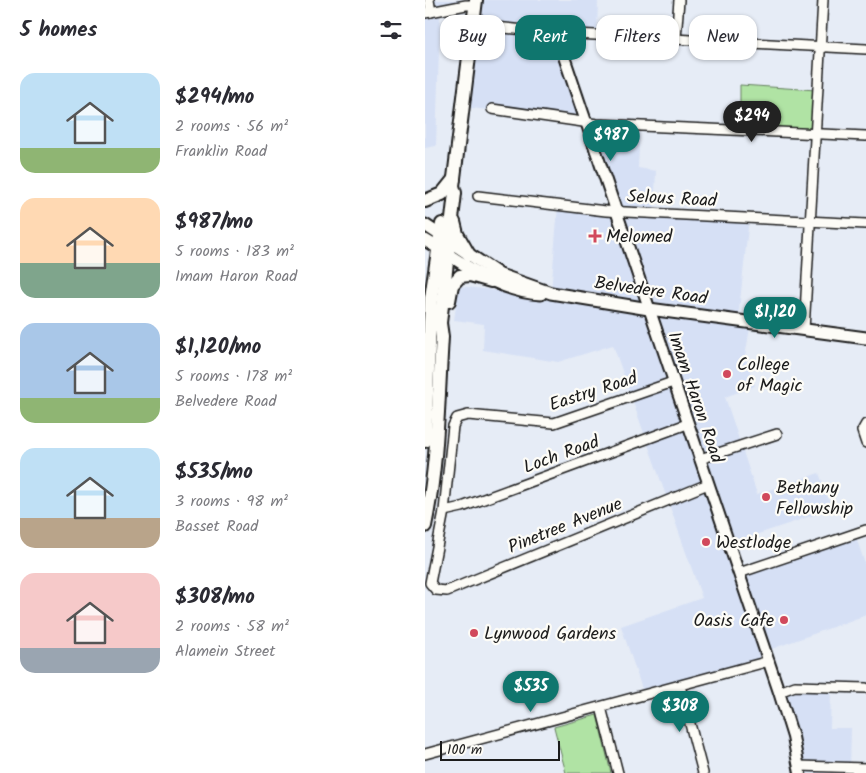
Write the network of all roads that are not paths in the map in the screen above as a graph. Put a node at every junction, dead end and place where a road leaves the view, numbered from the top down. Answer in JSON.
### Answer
{"nodes":[{"id":1,"x":429,"y":0,"type":"edge"},
{"id":2,"x":679,"y":0,"type":"edge"},
{"id":3,"x":823,"y":0,"type":"edge"},
{"id":4,"x":476,"y":3,"type":"edge"},
{"id":5,"x":428,"y":12,"type":"edge"},
{"id":6,"x":678,"y":15,"type":"edge"},
{"id":7,"x":679,"y":39,"type":"edge"},
{"id":8,"x":820,"y":47,"type":"junction"},
{"id":9,"x":866,"y":49,"type":"edge"},
{"id":10,"x":468,"y":60,"type":"edge"},
{"id":11,"x":565,"y":60,"type":"edge"},
{"id":12,"x":491,"y":109,"type":"dead end"},
{"id":13,"x":584,"y":121,"type":"junction"},
{"id":14,"x":815,"y":134,"type":"junction"},
{"id":15,"x":866,"y":136,"type":"edge"},
{"id":16,"x":453,"y":182,"type":"junction"},
{"id":17,"x":477,"y":196,"type":"dead end"},
{"id":18,"x":425,"y":202,"type":"edge"},
{"id":19,"x":452,"y":207,"type":"junction"},
{"id":20,"x":615,"y":211,"type":"junction"},
{"id":21,"x":810,"y":221,"type":"junction"},
{"id":22,"x":866,"y":224,"type":"edge"},
{"id":23,"x":425,"y":226,"type":"edge"},
{"id":24,"x":425,"y":240,"type":"edge"},
{"id":25,"x":444,"y":245,"type":"junction"},
{"id":26,"x":469,"y":255,"type":"junction"},
{"id":27,"x":491,"y":281,"type":"junction"},
{"id":28,"x":551,"y":292,"type":"junction"},
{"id":29,"x":649,"y":309,"type":"junction"},
{"id":30,"x":803,"y":330,"type":"junction"},
{"id":31,"x":442,"y":337,"type":"junction"},
{"id":32,"x":866,"y":338,"type":"edge"},
{"id":33,"x":673,"y":382,"type":"junction"},
{"id":34,"x":687,"y":424,"type":"junction"},
{"id":35,"x":866,"y":424,"type":"edge"},
{"id":36,"x":777,"y":434,"type":"dead end"},
{"id":37,"x":425,"y":440,"type":"edge"},
{"id":38,"x":866,"y":443,"type":"edge"},
{"id":39,"x":700,"y":459,"type":"junction"},
{"id":40,"x":708,"y":484,"type":"junction"},
{"id":41,"x":444,"y":511,"type":"junction"},
{"id":42,"x":425,"y":526,"type":"edge"},
{"id":43,"x":866,"y":530,"type":"edge"},
{"id":44,"x":739,"y":573,"type":"junction"},
{"id":45,"x":433,"y":588,"type":"joint"},
{"id":46,"x":769,"y":661,"type":"junction"},
{"id":47,"x":679,"y":686,"type":"junction"},
{"id":48,"x":866,"y":688,"type":"edge"},
{"id":49,"x":779,"y":692,"type":"junction"},
{"id":50,"x":601,"y":707,"type":"junction"},
{"id":51,"x":425,"y":754,"type":"edge"},
{"id":52,"x":866,"y":768,"type":"edge"},
{"id":53,"x":799,"y":770,"type":"edge"},
{"id":54,"x":618,"y":773,"type":"edge"},
{"id":55,"x":703,"y":773,"type":"edge"}],
"edges":[{"from":1,"to":5,"type":"street"},
{"from":2,"to":6,"type":"street"},
{"from":3,"to":8,"type":"street"},
{"from":4,"to":5,"type":"street"},
{"from":7,"to":8,"type":"street"},
{"from":8,"to":9,"type":"street"},
{"from":8,"to":14,"type":"street"},
{"from":10,"to":16,"type":"main road"},
{"from":11,"to":13,"type":"street","name":"Imam Haron Road"},
{"from":12,"to":13,"type":"street"},
{"from":13,"to":14,"type":"street"},
{"from":13,"to":20,"type":"street","name":"Imam Haron Road"},
{"from":14,"to":15,"type":"street"},
{"from":14,"to":21,"type":"street"},
{"from":16,"to":18,"type":"main road"},
{"from":16,"to":19,"type":"main road"},
{"from":16,"to":25,"type":"main road"},
{"from":17,"to":20,"type":"street","name":"Selous Road"},
{"from":19,"to":25,"type":"main road"},
{"from":19,"to":26,"type":"main road"},
{"from":20,"to":21,"type":"street","name":"Selous Road"},
{"from":20,"to":29,"type":"street","name":"Imam Haron Road"},
{"from":21,"to":22,"type":"street","name":"Selous Road"},
{"from":21,"to":30,"type":"street"},
{"from":23,"to":25,"type":"main road"},
{"from":24,"to":25,"type":"main road"},
{"from":25,"to":26,"type":"main road","name":"Belvedere Road"},
{"from":25,"to":27,"type":"main road","name":"Belvedere Road"},
{"from":25,"to":31,"type":"main road"},
{"from":25,"to":37,"type":"main road"},
{"from":26,"to":28,"type":"main road","name":"Belvedere Road"},
{"from":27,"to":28,"type":"main road","name":"Belvedere Road"},
{"from":27,"to":31,"type":"main road"},
{"from":28,"to":29,"type":"main road","name":"Belvedere Road"},
{"from":29,"to":30,"type":"main road","name":"Belvedere Road"},
{"from":29,"to":33,"type":"street","name":"Imam Haron Road"},
{"from":30,"to":32,"type":"main road","name":"Belvedere Road"},
{"from":31,"to":42,"type":"main road"},
{"from":33,"to":34,"type":"street","name":"Imam Haron Road"},
{"from":33,"to":41,"type":"street","name":"Eastry Road"},
{"from":34,"to":39,"type":"street","name":"Imam Haron Road"},
{"from":34,"to":41,"type":"street","name":"Loch Road"},
{"from":35,"to":38,"type":"street"},
{"from":36,"to":39,"type":"street"},
{"from":39,"to":40,"type":"street","name":"Imam Haron Road"},
{"from":40,"to":44,"type":"street","name":"Imam Haron Road"},
{"from":40,"to":45,"type":"street","name":"Pinetree Avenue"},
{"from":41,"to":45,"type":"street","name":"Eastry Road"},
{"from":43,"to":44,"type":"street"},
{"from":44,"to":46,"type":"street","name":"Imam Haron Road"},
{"from":46,"to":47,"type":"street"},
{"from":46,"to":49,"type":"street","name":"Imam Haron Road"},
{"from":47,"to":50,"type":"street"},
{"from":47,"to":55,"type":"street"},
{"from":48,"to":49,"type":"street"},
{"from":49,"to":53,"type":"street","name":"Imam Haron Road"},
{"from":50,"to":51,"type":"street"},
{"from":50,"to":54,"type":"street"},
{"from":52,"to":53,"type":"street"}]}
